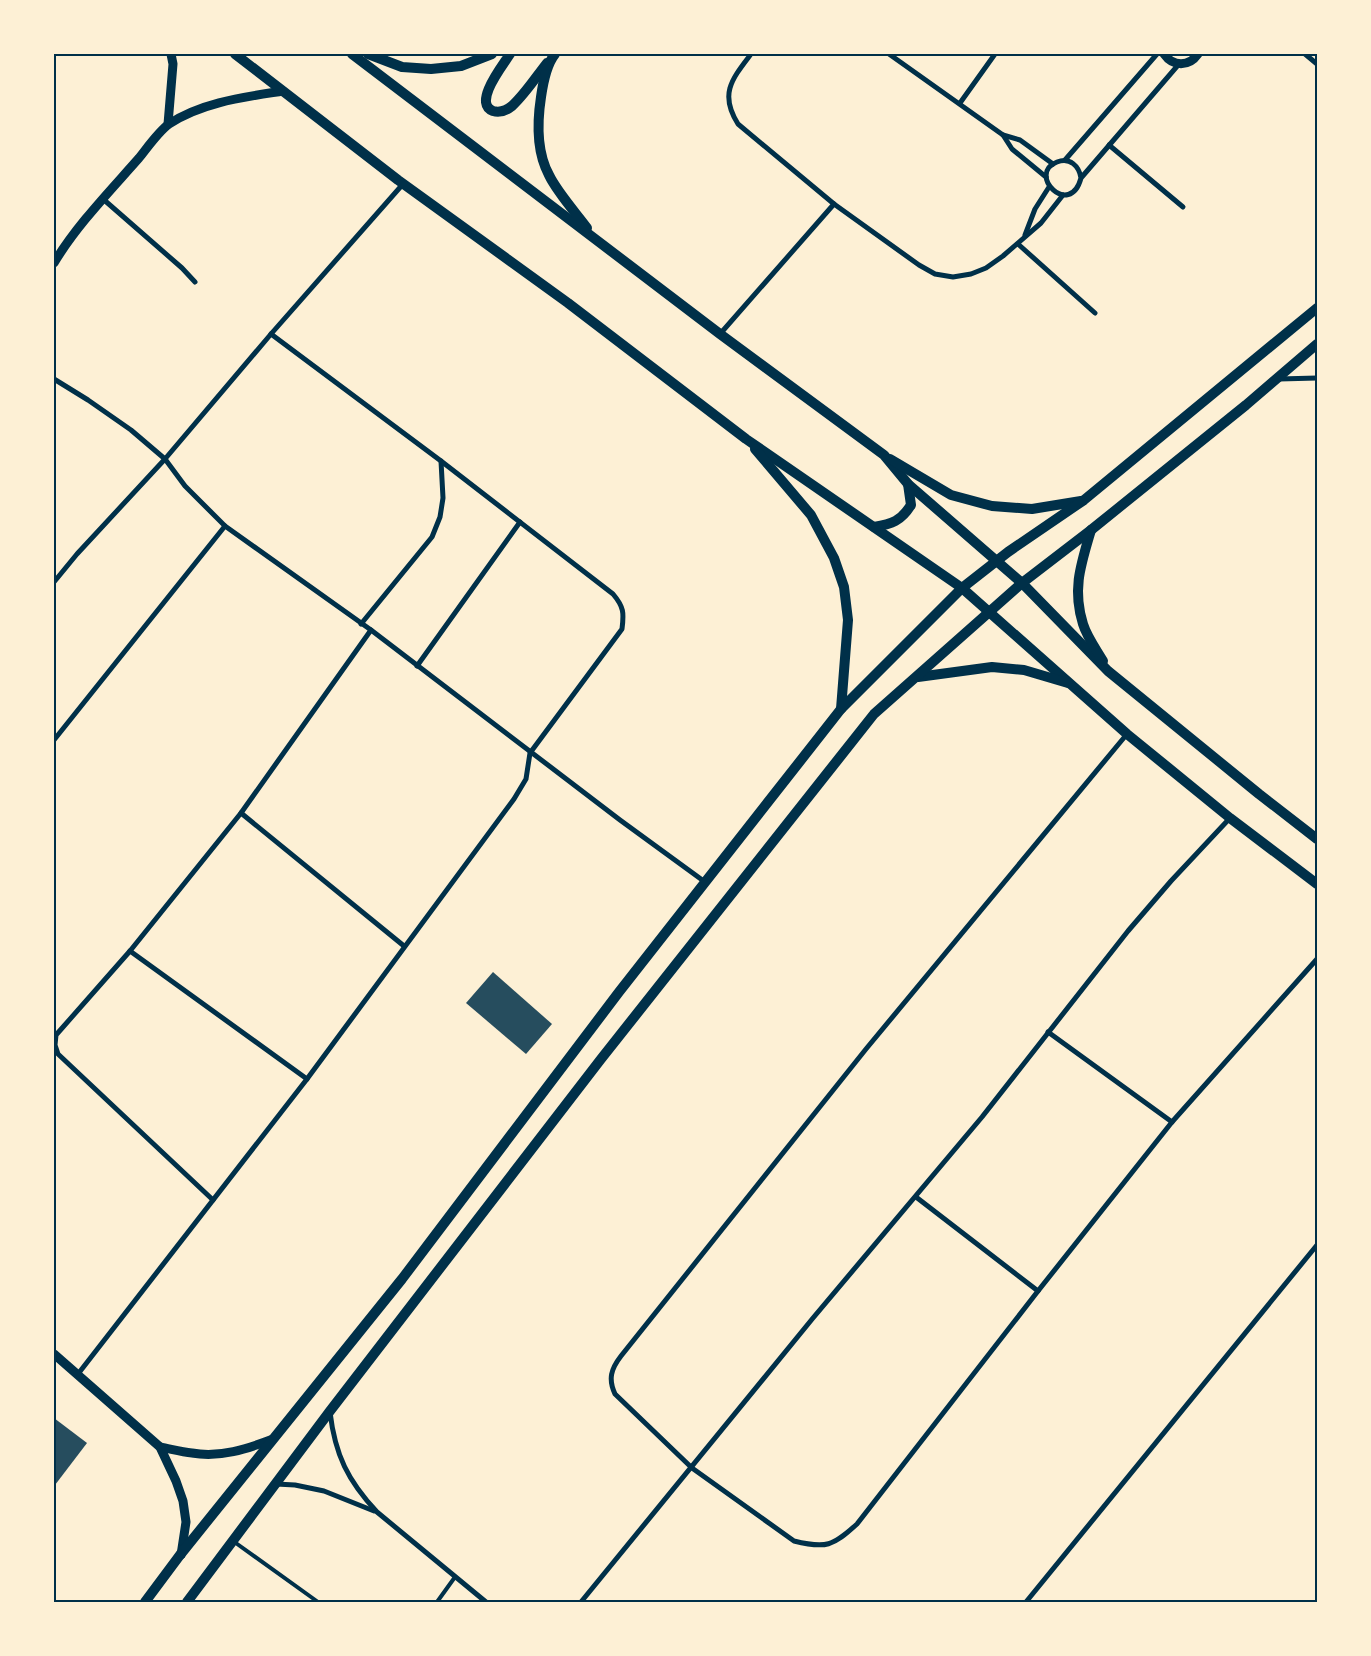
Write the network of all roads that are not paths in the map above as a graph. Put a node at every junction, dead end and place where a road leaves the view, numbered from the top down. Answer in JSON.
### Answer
{"nodes":[{"id":1,"x":171,"y":54,"type":"edge"},
{"id":2,"x":235,"y":54,"type":"edge"},
{"id":3,"x":352,"y":54,"type":"edge"},
{"id":4,"x":368,"y":54,"type":"edge"},
{"id":5,"x":492,"y":54,"type":"edge"},
{"id":6,"x":510,"y":54,"type":"edge"},
{"id":7,"x":751,"y":54,"type":"edge"},
{"id":8,"x":889,"y":54,"type":"edge"},
{"id":9,"x":995,"y":54,"type":"edge"},
{"id":10,"x":1157,"y":54,"type":"edge"},
{"id":11,"x":1164,"y":54,"type":"edge"},
{"id":12,"x":1198,"y":54,"type":"edge"},
{"id":13,"x":1305,"y":54,"type":"edge"},
{"id":14,"x":552,"y":57,"type":"edge"},
{"id":15,"x":1179,"y":64,"type":"junction"},
{"id":16,"x":1317,"y":64,"type":"edge"},
{"id":17,"x":283,"y":91,"type":"junction"},
{"id":18,"x":960,"y":103,"type":"junction"},
{"id":19,"x":168,"y":124,"type":"junction"},
{"id":20,"x":1003,"y":136,"type":"junction"},
{"id":21,"x":1109,"y":145,"type":"junction"},
{"id":22,"x":1065,"y":160,"type":"junction"},
{"id":23,"x":1053,"y":164,"type":"junction"},
{"id":24,"x":1046,"y":177,"type":"junction"},
{"id":25,"x":1081,"y":178,"type":"junction"},
{"id":26,"x":403,"y":184,"type":"junction"},
{"id":27,"x":1049,"y":187,"type":"junction"},
{"id":28,"x":1063,"y":195,"type":"junction"},
{"id":29,"x":103,"y":199,"type":"junction"},
{"id":30,"x":834,"y":204,"type":"junction"},
{"id":31,"x":1183,"y":207,"type":"dead end"},
{"id":32,"x":1025,"y":236,"type":"junction"},
{"id":33,"x":593,"y":237,"type":"junction"},
{"id":34,"x":1018,"y":244,"type":"junction"},
{"id":35,"x":54,"y":262,"type":"edge"},
{"id":36,"x":196,"y":282,"type":"dead end"},
{"id":37,"x":1317,"y":308,"type":"edge"},
{"id":38,"x":1095,"y":313,"type":"dead end"},
{"id":39,"x":271,"y":334,"type":"junction"},
{"id":40,"x":720,"y":334,"type":"junction"},
{"id":41,"x":1317,"y":344,"type":"edge"},
{"id":42,"x":1317,"y":378,"type":"edge"},
{"id":43,"x":1278,"y":379,"type":"junction"},
{"id":44,"x":54,"y":380,"type":"edge"},
{"id":45,"x":746,"y":439,"type":"junction"},
{"id":46,"x":884,"y":455,"type":"junction"},
{"id":47,"x":165,"y":459,"type":"junction"},
{"id":48,"x":441,"y":460,"type":"junction"},
{"id":49,"x":908,"y":484,"type":"junction"},
{"id":50,"x":1084,"y":500,"type":"junction"},
{"id":51,"x":520,"y":522,"type":"junction"},
{"id":52,"x":224,"y":526,"type":"junction"},
{"id":53,"x":874,"y":527,"type":"junction"},
{"id":54,"x":1092,"y":530,"type":"junction"},
{"id":55,"x":996,"y":561,"type":"junction"},
{"id":56,"x":54,"y":582,"type":"edge"},
{"id":57,"x":1022,"y":583,"type":"junction"},
{"id":58,"x":962,"y":588,"type":"junction"},
{"id":59,"x":989,"y":611,"type":"junction"},
{"id":60,"x":361,"y":624,"type":"junction"},
{"id":61,"x":370,"y":630,"type":"junction"},
{"id":62,"x":417,"y":666,"type":"junction"},
{"id":63,"x":1108,"y":671,"type":"junction"},
{"id":64,"x":917,"y":677,"type":"junction"},
{"id":65,"x":1072,"y":684,"type":"junction"},
{"id":66,"x":841,"y":709,"type":"junction"},
{"id":67,"x":1128,"y":734,"type":"junction"},
{"id":68,"x":54,"y":740,"type":"edge"},
{"id":69,"x":530,"y":752,"type":"junction"},
{"id":70,"x":241,"y":813,"type":"junction"},
{"id":71,"x":1230,"y":818,"type":"junction"},
{"id":72,"x":1317,"y":839,"type":"edge"},
{"id":73,"x":705,"y":882,"type":"junction"},
{"id":74,"x":1317,"y":884,"type":"edge"},
{"id":75,"x":404,"y":946,"type":"junction"},
{"id":76,"x":130,"y":951,"type":"junction"},
{"id":77,"x":1317,"y":959,"type":"edge"},
{"id":78,"x":1048,"y":1032,"type":"junction"},
{"id":79,"x":307,"y":1079,"type":"junction"},
{"id":80,"x":1172,"y":1122,"type":"junction"},
{"id":81,"x":916,"y":1197,"type":"junction"},
{"id":82,"x":213,"y":1200,"type":"junction"},
{"id":83,"x":1317,"y":1245,"type":"edge"},
{"id":84,"x":1038,"y":1291,"type":"junction"},
{"id":85,"x":54,"y":1354,"type":"edge"},
{"id":86,"x":78,"y":1374,"type":"junction"},
{"id":87,"x":330,"y":1411,"type":"junction"},
{"id":88,"x":273,"y":1439,"type":"junction"},
{"id":89,"x":160,"y":1447,"type":"junction"},
{"id":90,"x":692,"y":1468,"type":"junction"},
{"id":91,"x":276,"y":1484,"type":"junction"},
{"id":92,"x":377,"y":1512,"type":"junction"},
{"id":93,"x":233,"y":1540,"type":"junction"},
{"id":94,"x":180,"y":1555,"type":"junction"},
{"id":95,"x":455,"y":1577,"type":"junction"},
{"id":96,"x":145,"y":1602,"type":"edge"},
{"id":97,"x":187,"y":1602,"type":"edge"},
{"id":98,"x":318,"y":1602,"type":"edge"},
{"id":99,"x":437,"y":1602,"type":"edge"},
{"id":100,"x":486,"y":1602,"type":"edge"},
{"id":101,"x":582,"y":1602,"type":"edge"},
{"id":102,"x":1026,"y":1602,"type":"edge"}],
"edges":[{"from":1,"to":19,"type":"street"},
{"from":2,"to":17,"type":"main road"},
{"from":3,"to":33,"type":"main road"},
{"from":4,"to":5,"type":"main road"},
{"from":6,"to":14,"type":"main road"},
{"from":7,"to":30,"type":"street"},
{"from":8,"to":18,"type":"street"},
{"from":9,"to":18,"type":"street"},
{"from":10,"to":22,"type":"street"},
{"from":11,"to":15,"type":"street"},
{"from":12,"to":15,"type":"street"},
{"from":13,"to":16,"type":"street"},
{"from":14,"to":33,"type":"main road"},
{"from":15,"to":21,"type":"street"},
{"from":17,"to":19,"type":"street"},
{"from":17,"to":26,"type":"main road"},
{"from":18,"to":20,"type":"street"},
{"from":19,"to":29,"type":"street"},
{"from":20,"to":23,"type":"street"},
{"from":20,"to":24,"type":"street"},
{"from":21,"to":25,"type":"street"},
{"from":21,"to":31,"type":"street"},
{"from":22,"to":23,"type":"street"},
{"from":22,"to":25,"type":"street"},
{"from":23,"to":24,"type":"street"},
{"from":24,"to":27,"type":"street"},
{"from":25,"to":28,"type":"street"},
{"from":26,"to":39,"type":"street"},
{"from":26,"to":45,"type":"main road"},
{"from":27,"to":28,"type":"street"},
{"from":27,"to":32,"type":"street"},
{"from":28,"to":32,"type":"street"},
{"from":29,"to":35,"type":"street"},
{"from":29,"to":36,"type":"street"},
{"from":30,"to":34,"type":"street"},
{"from":30,"to":40,"type":"street"},
{"from":32,"to":34,"type":"street"},
{"from":33,"to":40,"type":"main road"},
{"from":34,"to":38,"type":"street"},
{"from":37,"to":50,"type":"main road"},
{"from":39,"to":47,"type":"street"},
{"from":39,"to":48,"type":"street"},
{"from":40,"to":46,"type":"main road"},
{"from":41,"to":43,"type":"main road"},
{"from":42,"to":43,"type":"street"},
{"from":43,"to":54,"type":"main road"},
{"from":44,"to":47,"type":"street"},
{"from":45,"to":53,"type":"main road"},
{"from":45,"to":66,"type":"main road"},
{"from":46,"to":49,"type":"main road"},
{"from":46,"to":50,"type":"main road"},
{"from":47,"to":52,"type":"street"},
{"from":47,"to":56,"type":"street"},
{"from":48,"to":51,"type":"street"},
{"from":48,"to":60,"type":"street"},
{"from":49,"to":53,"type":"main road"},
{"from":49,"to":55,"type":"main road"},
{"from":50,"to":55,"type":"main road"},
{"from":51,"to":62,"type":"street"},
{"from":51,"to":69,"type":"street"},
{"from":52,"to":60,"type":"street"},
{"from":52,"to":68,"type":"street"},
{"from":53,"to":58,"type":"main road"},
{"from":54,"to":57,"type":"main road"},
{"from":54,"to":63,"type":"main road"},
{"from":55,"to":57,"type":"main road"},
{"from":55,"to":58,"type":"main road"},
{"from":57,"to":59,"type":"main road"},
{"from":57,"to":63,"type":"main road"},
{"from":58,"to":59,"type":"main road"},
{"from":58,"to":66,"type":"main road"},
{"from":59,"to":64,"type":"main road"},
{"from":59,"to":65,"type":"main road"},
{"from":60,"to":61,"type":"street"},
{"from":61,"to":62,"type":"street"},
{"from":61,"to":70,"type":"street"},
{"from":62,"to":69,"type":"street"},
{"from":63,"to":72,"type":"main road"},
{"from":64,"to":65,"type":"main road"},
{"from":64,"to":87,"type":"main road"},
{"from":65,"to":67,"type":"main road"},
{"from":66,"to":73,"type":"main road"},
{"from":67,"to":71,"type":"main road"},
{"from":67,"to":90,"type":"street"},
{"from":69,"to":73,"type":"street"},
{"from":69,"to":75,"type":"street"},
{"from":70,"to":75,"type":"street"},
{"from":70,"to":76,"type":"street"},
{"from":71,"to":74,"type":"main road"},
{"from":71,"to":78,"type":"street"},
{"from":73,"to":88,"type":"main road"},
{"from":75,"to":79,"type":"street"},
{"from":76,"to":79,"type":"street"},
{"from":76,"to":82,"type":"street"},
{"from":77,"to":80,"type":"street"},
{"from":78,"to":80,"type":"street"},
{"from":78,"to":81,"type":"street"},
{"from":79,"to":82,"type":"street"},
{"from":80,"to":84,"type":"street"},
{"from":81,"to":84,"type":"street"},
{"from":81,"to":90,"type":"street"},
{"from":82,"to":86,"type":"street"},
{"from":83,"to":102,"type":"street"},
{"from":84,"to":90,"type":"street"},
{"from":85,"to":86,"type":"street"},
{"from":86,"to":89,"type":"street"},
{"from":87,"to":91,"type":"main road"},
{"from":87,"to":92,"type":"street"},
{"from":88,"to":89,"type":"street"},
{"from":88,"to":94,"type":"main road"},
{"from":89,"to":94,"type":"street"},
{"from":90,"to":101,"type":"street"},
{"from":91,"to":92,"type":"street"},
{"from":91,"to":93,"type":"main road"},
{"from":92,"to":95,"type":"street"},
{"from":93,"to":97,"type":"main road"},
{"from":93,"to":98,"type":"lane"},
{"from":94,"to":96,"type":"main road"},
{"from":95,"to":99,"type":"lane"},
{"from":95,"to":100,"type":"street"}]}
